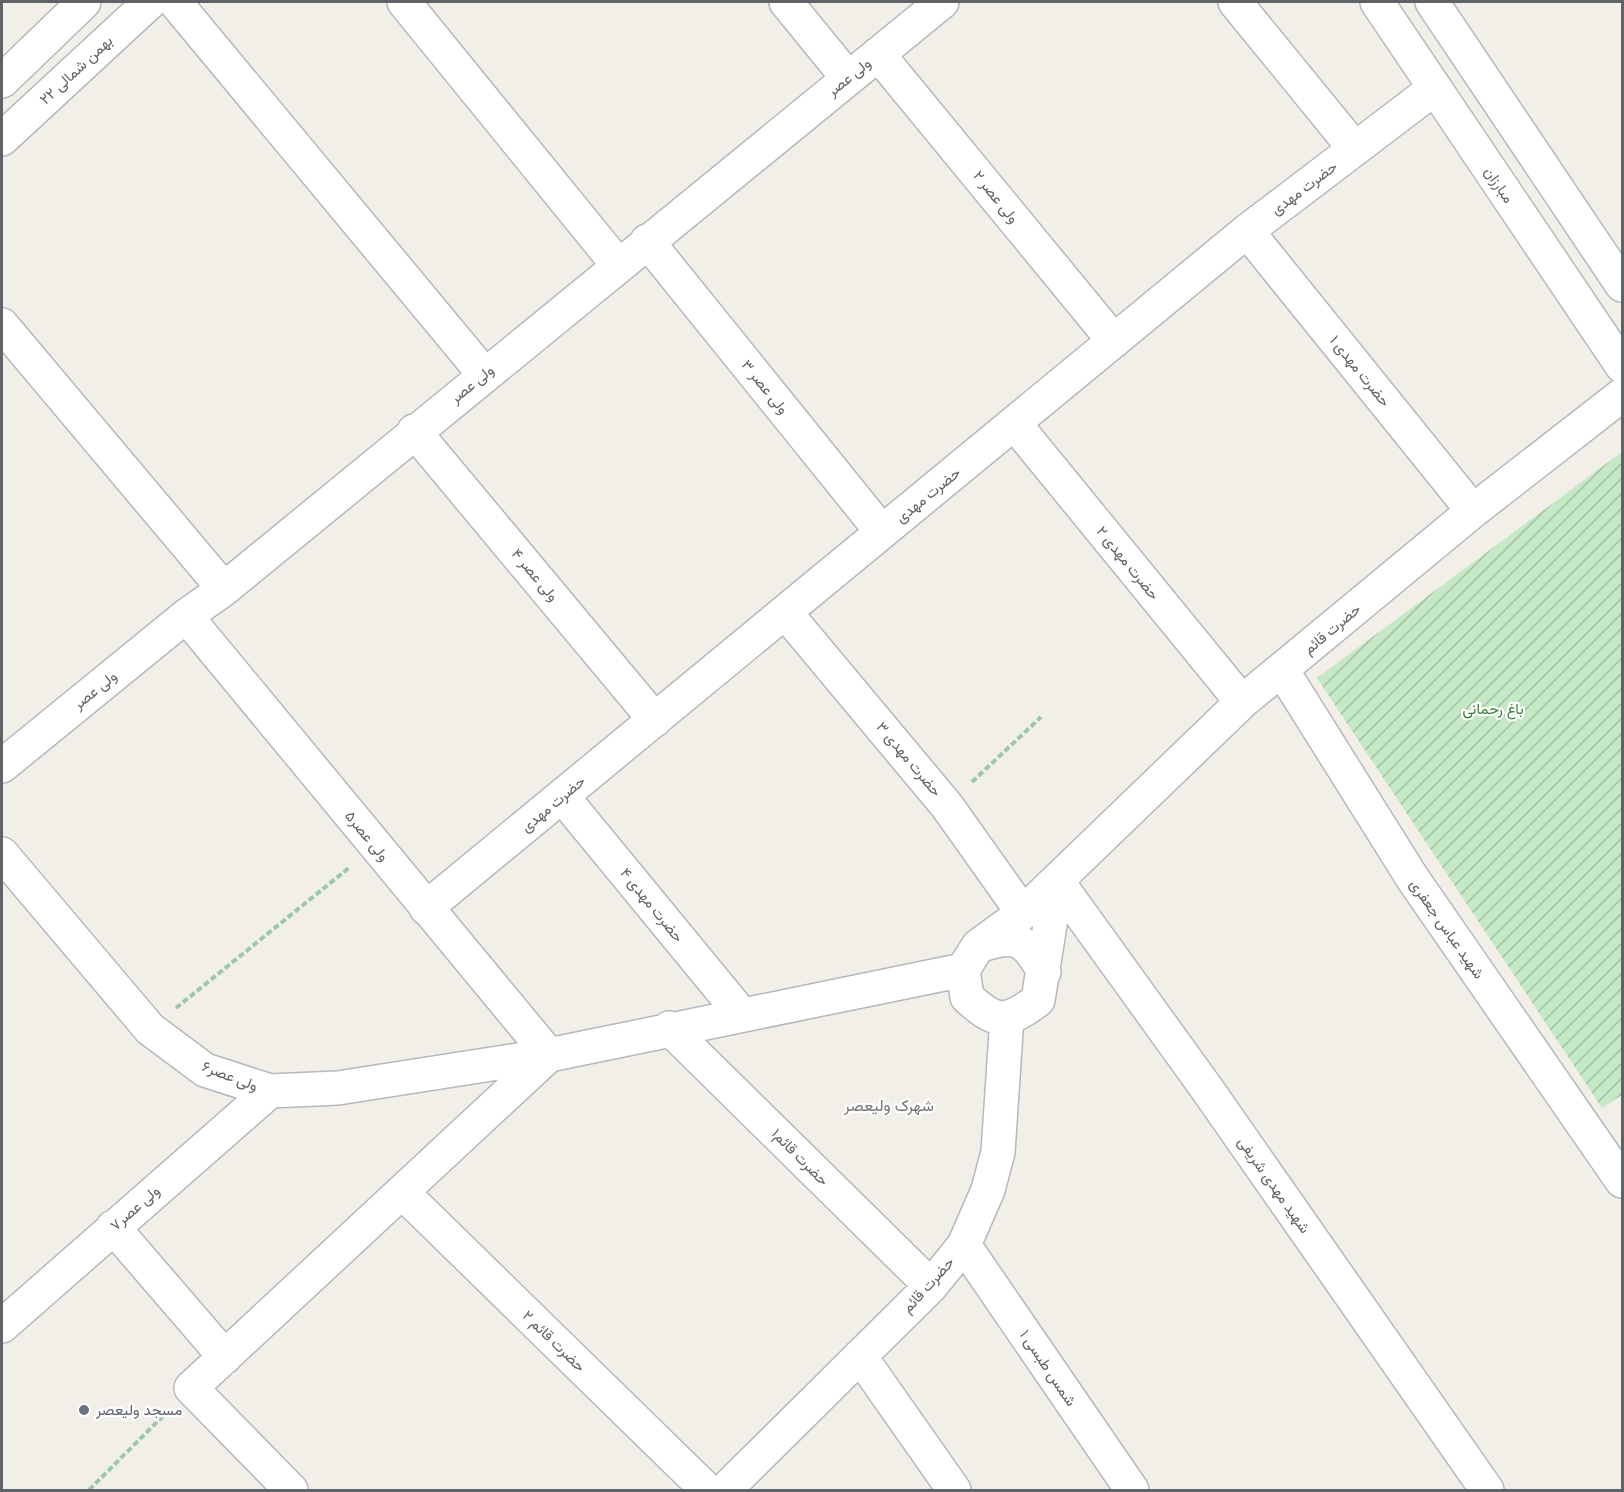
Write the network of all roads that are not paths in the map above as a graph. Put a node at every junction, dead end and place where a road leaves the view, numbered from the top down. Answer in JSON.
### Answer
{"nodes":[{"id":1,"x":84,"y":2,"type":"edge"},
{"id":2,"x":150,"y":2,"type":"edge"},
{"id":3,"x":175,"y":2,"type":"edge"},
{"id":4,"x":404,"y":2,"type":"edge"},
{"id":5,"x":786,"y":2,"type":"edge"},
{"id":6,"x":942,"y":2,"type":"edge"},
{"id":7,"x":1235,"y":2,"type":"edge"},
{"id":8,"x":1377,"y":2,"type":"edge"},
{"id":9,"x":1432,"y":2,"type":"edge"},
{"id":10,"x":878,"y":54,"type":"junction"},
{"id":11,"x":848,"y":78,"type":"junction"},
{"id":12,"x":2,"y":81,"type":"edge"},
{"id":13,"x":1435,"y":88,"type":"junction"},
{"id":14,"x":2,"y":138,"type":"edge"},
{"id":15,"x":1355,"y":149,"type":"junction"},
{"id":16,"x":1247,"y":231,"type":"junction"},
{"id":17,"x":647,"y":241,"type":"junction"},
{"id":18,"x":618,"y":265,"type":"junction"},
{"id":19,"x":1623,"y":285,"type":"edge"},
{"id":20,"x":2,"y":325,"type":"edge"},
{"id":21,"x":1114,"y":341,"type":"junction"},
{"id":22,"x":1623,"y":366,"type":"edge"},
{"id":23,"x":484,"y":374,"type":"junction"},
{"id":24,"x":1623,"y":395,"type":"edge"},
{"id":25,"x":1014,"y":423,"type":"junction"},
{"id":26,"x":414,"y":431,"type":"junction"},
{"id":27,"x":1473,"y":511,"type":"junction"},
{"id":28,"x":882,"y":532,"type":"junction"},
{"id":29,"x":224,"y":589,"type":"junction"},
{"id":30,"x":785,"y":612,"type":"junction"},
{"id":31,"x":186,"y":616,"type":"junction"},
{"id":32,"x":1282,"y":670,"type":"junction"},
{"id":33,"x":1242,"y":702,"type":"junction"},
{"id":34,"x":655,"y":720,"type":"junction"},
{"id":35,"x":2,"y":766,"type":"edge"},
{"id":36,"x":562,"y":796,"type":"junction"},
{"id":37,"x":2,"y":854,"type":"edge"},
{"id":38,"x":1057,"y":881,"type":"junction"},
{"id":39,"x":426,"y":908,"type":"junction"},
{"id":40,"x":1023,"y":913,"type":"junction"},
{"id":41,"x":970,"y":958,"type":"junction"},
{"id":42,"x":1044,"y":972,"type":"junction"},
{"id":43,"x":742,"y":1015,"type":"junction"},
{"id":44,"x":1007,"y":1017,"type":"junction"},
{"id":45,"x":669,"y":1028,"type":"junction"},
{"id":46,"x":549,"y":1055,"type":"junction"},
{"id":47,"x":270,"y":1091,"type":"junction"},
{"id":48,"x":1623,"y":1181,"type":"edge"},
{"id":49,"x":402,"y":1192,"type":"junction"},
{"id":50,"x":113,"y":1227,"type":"junction"},
{"id":51,"x":964,"y":1245,"type":"junction"},
{"id":52,"x":931,"y":1286,"type":"junction"},
{"id":53,"x":2,"y":1326,"type":"edge"},
{"id":54,"x":860,"y":1356,"type":"junction"},
{"id":55,"x":225,"y":1357,"type":"junction"},
{"id":56,"x":291,"y":1491,"type":"edge"},
{"id":57,"x":707,"y":1491,"type":"edge"},
{"id":58,"x":725,"y":1491,"type":"edge"},
{"id":59,"x":954,"y":1491,"type":"edge"},
{"id":60,"x":1132,"y":1491,"type":"edge"},
{"id":61,"x":1487,"y":1491,"type":"edge"}],
"edges":[{"from":1,"to":12,"type":"street"},
{"from":2,"to":14,"type":"street","name":"۲۲ بهمن شمالی"},
{"from":3,"to":23,"type":"street"},
{"from":4,"to":18,"type":"street"},
{"from":5,"to":11,"type":"street"},
{"from":6,"to":10,"type":"street","name":"ولی عصر"},
{"from":7,"to":15,"type":"street"},
{"from":8,"to":13,"type":"street","name":"مبارزان"},
{"from":9,"to":19,"type":"street"},
{"from":10,"to":11,"type":"street","name":"ولی عصر"},
{"from":10,"to":21,"type":"street","name":"ولی عصر ۲"},
{"from":11,"to":17,"type":"street","name":"ولی عصر"},
{"from":13,"to":15,"type":"street","name":"حضرت مهدی"},
{"from":13,"to":22,"type":"street","name":"مبارزان"},
{"from":15,"to":16,"type":"street","name":"حضرت مهدی"},
{"from":16,"to":21,"type":"street","name":"حضرت مهدی"},
{"from":16,"to":27,"type":"street","name":"حضرت مهدی ۱"},
{"from":17,"to":18,"type":"street","name":"ولی عصر"},
{"from":17,"to":28,"type":"street","name":"ولی عصر ۳"},
{"from":18,"to":23,"type":"street","name":"ولی عصر"},
{"from":20,"to":29,"type":"street"},
{"from":21,"to":25,"type":"street","name":"حضرت مهدی"},
{"from":23,"to":26,"type":"street","name":"ولی عصر"},
{"from":24,"to":27,"type":"street","name":"حضرت قائم"},
{"from":25,"to":28,"type":"street","name":"حضرت مهدی"},
{"from":25,"to":33,"type":"street","name":"حضرت مهدی ۲"},
{"from":26,"to":29,"type":"street","name":"ولی عصر"},
{"from":26,"to":34,"type":"street","name":"ولی عصر ۴"},
{"from":27,"to":32,"type":"street","name":"حضرت قائم"},
{"from":28,"to":30,"type":"street","name":"حضرت مهدی"},
{"from":29,"to":31,"type":"street","name":"ولی عصر"},
{"from":30,"to":34,"type":"street","name":"حضرت مهدی"},
{"from":30,"to":40,"type":"street","name":"حضرت مهدی ۳"},
{"from":31,"to":35,"type":"street","name":"ولی عصر"},
{"from":31,"to":39,"type":"street","name":"ولی عصر۵"},
{"from":32,"to":33,"type":"street","name":"حضرت قائم"},
{"from":32,"to":48,"type":"street","name":"شهید عباس جعفری"},
{"from":33,"to":38,"type":"street","name":"حضرت قائم"},
{"from":34,"to":36,"type":"street","name":"حضرت مهدی"},
{"from":36,"to":39,"type":"street","name":"حضرت مهدی"},
{"from":36,"to":43,"type":"street","name":"حضرت مهدی ۴"},
{"from":37,"to":47,"type":"street","name":"ولی عصر۶"},
{"from":38,"to":40,"type":"street","name":"حضرت قائم"},
{"from":38,"to":42,"type":"street"},
{"from":38,"to":61,"type":"street","name":"شهید مهدی شریفی"},
{"from":39,"to":46,"type":"street","name":"ولی عصر۵"},
{"from":40,"to":41,"type":"street","name":"حضرت قائم"},
{"from":41,"to":42,"type":"street"},
{"from":41,"to":43,"type":"street"},
{"from":41,"to":44,"type":"street"},
{"from":42,"to":44,"type":"street"},
{"from":43,"to":45,"type":"street"},
{"from":44,"to":51,"type":"street","name":"حضرت قائم"},
{"from":45,"to":46,"type":"street"},
{"from":45,"to":52,"type":"street","name":"حضرت قائم۱"},
{"from":46,"to":47,"type":"street","name":"ولی عصر۶"},
{"from":46,"to":49,"type":"street"},
{"from":47,"to":50,"type":"street","name":"ولی عصر۷"},
{"from":49,"to":55,"type":"street"},
{"from":49,"to":57,"type":"street","name":"حضرت قائم ۲"},
{"from":50,"to":53,"type":"street","name":"ولی عصر۷"},
{"from":50,"to":55,"type":"street"},
{"from":51,"to":52,"type":"street","name":"حضرت قائم"},
{"from":51,"to":60,"type":"street","name":"شمس طبسی ۱"},
{"from":52,"to":54,"type":"street","name":"حضرت قائم"},
{"from":54,"to":58,"type":"street","name":"حضرت قائم"},
{"from":54,"to":59,"type":"street"},
{"from":55,"to":56,"type":"street"}]}
